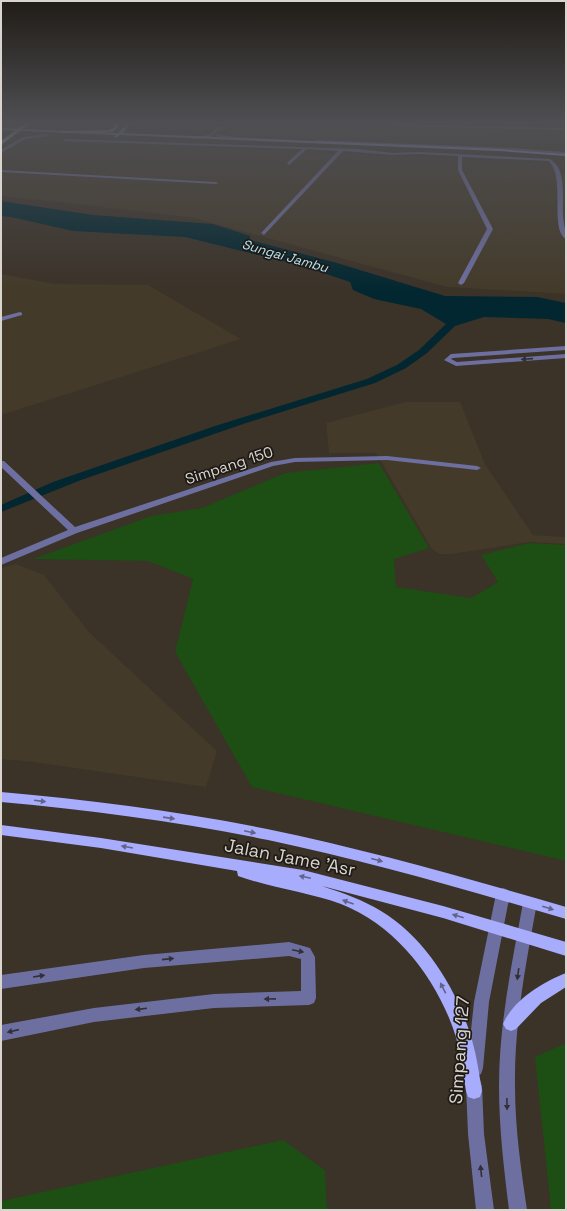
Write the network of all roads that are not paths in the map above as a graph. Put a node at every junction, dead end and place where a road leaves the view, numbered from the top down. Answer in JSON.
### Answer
{"nodes":[{"id":1,"x":136,"y":179,"type":"edge"},
{"id":2,"x":315,"y":179,"type":"edge"},
{"id":3,"x":464,"y":179,"type":"edge"},
{"id":4,"x":559,"y":179,"type":"edge"},
{"id":5,"x":216,"y":183,"type":"dead end"},
{"id":6,"x":264,"y":233,"type":"dead end"},
{"id":7,"x":566,"y":237,"type":"edge"},
{"id":8,"x":461,"y":283,"type":"dead end"},
{"id":9,"x":20,"y":314,"type":"dead end"},
{"id":10,"x":1,"y":319,"type":"edge"},
{"id":11,"x":566,"y":348,"type":"edge"},
{"id":12,"x":566,"y":356,"type":"edge"},
{"id":13,"x":1,"y":463,"type":"edge"},
{"id":14,"x":477,"y":468,"type":"dead end"},
{"id":15,"x":74,"y":531,"type":"junction"},
{"id":16,"x":1,"y":562,"type":"edge"},
{"id":17,"x":1,"y":797,"type":"edge"},
{"id":18,"x":1,"y":830,"type":"edge"},
{"id":19,"x":193,"y":858,"type":"junction"},
{"id":20,"x":503,"y":894,"type":"junction"},
{"id":21,"x":530,"y":903,"type":"junction"},
{"id":22,"x":566,"y":914,"type":"edge"},
{"id":23,"x":495,"y":927,"type":"junction"},
{"id":24,"x":524,"y":936,"type":"junction"},
{"id":25,"x":566,"y":949,"type":"edge"},
{"id":26,"x":566,"y":980,"type":"edge"},
{"id":27,"x":1,"y":982,"type":"edge"},
{"id":28,"x":511,"y":1024,"type":"junction"},
{"id":29,"x":1,"y":1033,"type":"edge"},
{"id":30,"x":474,"y":1091,"type":"junction"},
{"id":31,"x":485,"y":1210,"type":"edge"},
{"id":32,"x":518,"y":1210,"type":"edge"}],
"edges":[{"from":1,"to":5,"type":"street"},
{"from":2,"to":6,"type":"street"},
{"from":3,"to":8,"type":"street"},
{"from":4,"to":7,"type":"street"},
{"from":9,"to":10,"type":"street"},
{"from":12,"to":11,"type":"street","one_way":true},
{"from":13,"to":15,"type":"street"},
{"from":14,"to":15,"type":"street","name":"Simpang 150"},
{"from":15,"to":16,"type":"street","name":"Simpang 150"},
{"from":17,"to":20,"type":"main road","name":"Jalan Jame 'Asr","one_way":true},
{"from":19,"to":18,"type":"main road","name":"Jalan Jame 'Asr","one_way":true},
{"from":23,"to":19,"type":"main road","name":"Jalan Jame 'Asr","one_way":true},
{"from":30,"to":19,"type":"main road","one_way":true},
{"from":20,"to":21,"type":"main road","name":"Jalan Jame 'Asr"},
{"from":20,"to":23,"type":"street","name":"Simpang 127"},
{"from":21,"to":22,"type":"main road","name":"Jalan Jame 'Asr","one_way":true},
{"from":21,"to":24,"type":"street"},
{"from":23,"to":24,"type":"main road","name":"Jalan Jame 'Asr"},
{"from":23,"to":30,"type":"street","name":"Simpang 127"},
{"from":24,"to":25,"type":"main road","name":"Jalan Jame 'Asr"},
{"from":24,"to":28,"type":"street","one_way":true},
{"from":26,"to":28,"type":"main road"},
{"from":27,"to":29,"type":"street","one_way":true},
{"from":28,"to":32,"type":"street","one_way":true},
{"from":31,"to":30,"type":"street","name":"Simpang 127","one_way":true}]}
